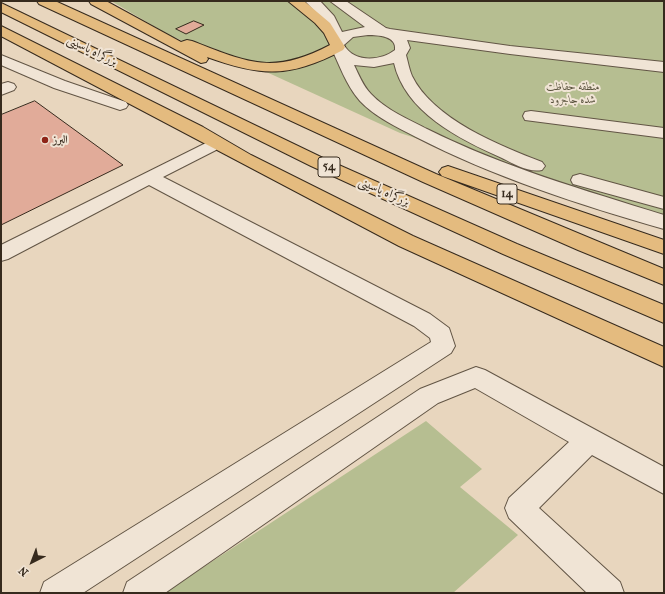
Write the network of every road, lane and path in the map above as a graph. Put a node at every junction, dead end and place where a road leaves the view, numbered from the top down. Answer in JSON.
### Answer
{"nodes":[{"id":1,"x":44,"y":1,"type":"edge"},
{"id":2,"x":100,"y":1,"type":"edge"},
{"id":3,"x":295,"y":1,"type":"edge"},
{"id":4,"x":312,"y":1,"type":"edge"},
{"id":5,"x":337,"y":1,"type":"edge"},
{"id":6,"x":1,"y":6,"type":"edge"},
{"id":7,"x":1,"y":30,"type":"edge"},
{"id":8,"x":153,"y":32,"type":"junction"},
{"id":9,"x":384,"y":32,"type":"junction"},
{"id":10,"x":1,"y":45,"type":"edge"},
{"id":11,"x":339,"y":47,"type":"junction"},
{"id":12,"x":510,"y":50,"type":"junction"},
{"id":13,"x":400,"y":54,"type":"junction"},
{"id":14,"x":1,"y":59,"type":"edge"},
{"id":15,"x":664,"y":67,"type":"edge"},
{"id":16,"x":120,"y":105,"type":"junction"},
{"id":17,"x":531,"y":116,"type":"dead end"},
{"id":18,"x":323,"y":129,"type":"junction"},
{"id":19,"x":664,"y":133,"type":"edge"},
{"id":20,"x":350,"y":142,"type":"junction"},
{"id":21,"x":210,"y":146,"type":"junction"},
{"id":22,"x":245,"y":159,"type":"junction"},
{"id":23,"x":150,"y":178,"type":"junction"},
{"id":24,"x":664,"y":204,"type":"edge"},
{"id":25,"x":664,"y":222,"type":"edge"},
{"id":26,"x":664,"y":248,"type":"edge"},
{"id":27,"x":1,"y":254,"type":"edge"},
{"id":28,"x":664,"y":277,"type":"edge"},
{"id":29,"x":664,"y":314,"type":"edge"},
{"id":30,"x":664,"y":357,"type":"edge"},
{"id":31,"x":589,"y":440,"type":"junction"},
{"id":32,"x":664,"y":481,"type":"edge"},
{"id":33,"x":55,"y":593,"type":"edge"},
{"id":34,"x":138,"y":593,"type":"edge"},
{"id":35,"x":609,"y":593,"type":"edge"}],
"edges":[{"from":1,"to":18,"type":"highway","name":"بزرگراه یاسینی","number":"54"},
{"from":2,"to":8,"type":"highway"},
{"from":3,"to":11,"type":"highway"},
{"from":4,"to":11,"type":"street"},
{"from":5,"to":9,"type":"street"},
{"from":6,"to":29,"type":"highway","name":"بزرگراه یاسینی","number":"54"},
{"from":7,"to":22,"type":"highway"},
{"from":8,"to":11,"type":"highway"},
{"from":8,"to":18,"type":"highway"},
{"from":9,"to":11,"type":"street"},
{"from":9,"to":12,"type":"street"},
{"from":9,"to":13,"type":"street"},
{"from":10,"to":16,"type":"highway"},
{"from":11,"to":13,"type":"street"},
{"from":11,"to":25,"type":"street"},
{"from":12,"to":13,"type":"street"},
{"from":12,"to":15,"type":"street"},
{"from":13,"to":24,"type":"street"},
{"from":14,"to":16,"type":"street"},
{"from":16,"to":21,"type":"highway"},
{"from":17,"to":19,"type":"street"},
{"from":18,"to":20,"type":"highway","name":"بزرگراه یاسینی","number":"54"},
{"from":20,"to":26,"type":"highway","number":"14"},
{"from":20,"to":28,"type":"highway","name":"بزرگراه یاسینی","number":"54"},
{"from":21,"to":22,"type":"highway"},
{"from":21,"to":23,"type":"street"},
{"from":22,"to":30,"type":"highway"},
{"from":23,"to":27,"type":"street"},
{"from":23,"to":33,"type":"street"},
{"from":31,"to":32,"type":"street"},
{"from":31,"to":34,"type":"street"},
{"from":31,"to":35,"type":"street"}]}
